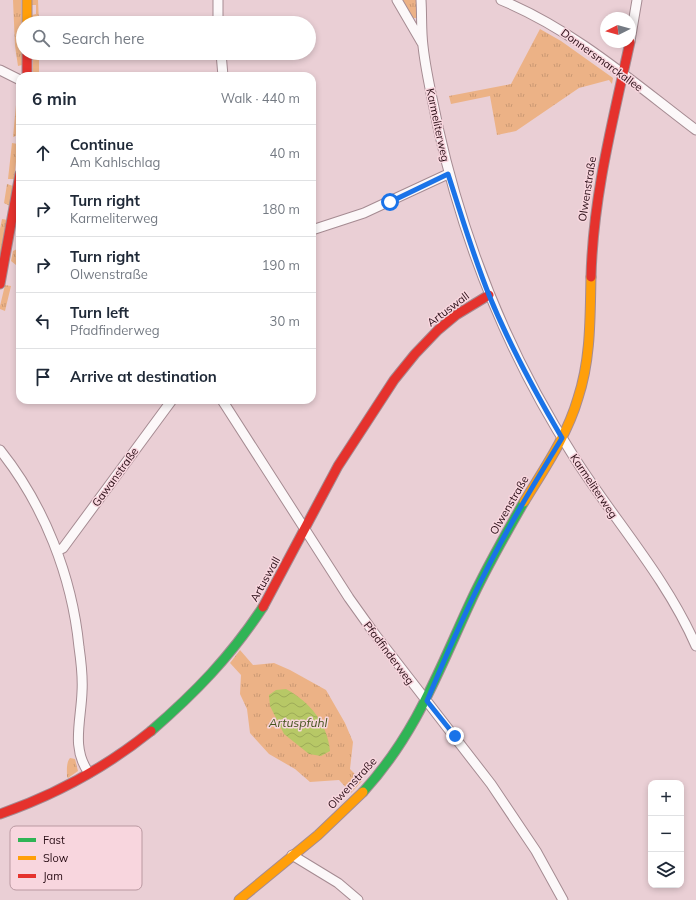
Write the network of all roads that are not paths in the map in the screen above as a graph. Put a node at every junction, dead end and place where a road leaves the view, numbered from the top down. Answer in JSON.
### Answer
{"nodes":[{"id":1,"x":27,"y":0,"type":"edge"},
{"id":2,"x":218,"y":0,"type":"edge"},
{"id":3,"x":397,"y":0,"type":"edge"},
{"id":4,"x":421,"y":0,"type":"edge"},
{"id":5,"x":501,"y":0,"type":"edge"},
{"id":6,"x":637,"y":0,"type":"edge"},
{"id":7,"x":635,"y":12,"type":"edge"},
{"id":8,"x":27,"y":16,"type":"edge"},
{"id":9,"x":218,"y":16,"type":"edge"},
{"id":10,"x":423,"y":45,"type":"junction"},
{"id":11,"x":629,"y":48,"type":"edge"},
{"id":12,"x":28,"y":60,"type":"edge"},
{"id":13,"x":222,"y":60,"type":"edge"},
{"id":14,"x":0,"y":70,"type":"edge"},
{"id":15,"x":27,"y":72,"type":"edge"},
{"id":16,"x":223,"y":72,"type":"edge"},
{"id":17,"x":623,"y":75,"type":"junction"},
{"id":18,"x":16,"y":78,"type":"edge"},
{"id":19,"x":696,"y":130,"type":"edge"},
{"id":20,"x":448,"y":174,"type":"junction"},
{"id":21,"x":16,"y":218,"type":"edge"},
{"id":22,"x":316,"y":229,"type":"edge"},
{"id":23,"x":0,"y":284,"type":"edge"},
{"id":24,"x":489,"y":295,"type":"junction"},
{"id":25,"x":169,"y":404,"type":"edge"},
{"id":26,"x":225,"y":404,"type":"edge"},
{"id":27,"x":562,"y":438,"type":"junction"},
{"id":28,"x":0,"y":450,"type":"edge"},
{"id":29,"x":305,"y":530,"type":"junction"},
{"id":30,"x":57,"y":551,"type":"junction"},
{"id":31,"x":692,"y":626,"type":"edge"},
{"id":32,"x":696,"y":646,"type":"edge"},
{"id":33,"x":427,"y":701,"type":"junction"},
{"id":34,"x":89,"y":774,"type":"junction"},
{"id":35,"x":0,"y":814,"type":"edge"},
{"id":36,"x":292,"y":855,"type":"junction"},
{"id":37,"x":239,"y":900,"type":"edge"},
{"id":38,"x":358,"y":900,"type":"edge"},
{"id":39,"x":563,"y":900,"type":"edge"}],
"edges":[{"from":1,"to":8,"type":"street"},
{"from":2,"to":9,"type":"street"},
{"from":3,"to":10,"type":"street","name":"Karmeliterweg"},
{"from":4,"to":10,"type":"street","name":"Karmeliterweg"},
{"from":5,"to":17,"type":"street","name":"Donnersmarckallee"},
{"from":6,"to":7,"type":"street","name":"Olwenstraße"},
{"from":10,"to":20,"type":"street","name":"Karmeliterweg"},
{"from":11,"to":17,"type":"street","name":"Olwenstraße"},
{"from":12,"to":15,"type":"street"},
{"from":13,"to":16,"type":"street"},
{"from":14,"to":18,"type":"street"},
{"from":17,"to":19,"type":"street","name":"Donnersmarckallee"},
{"from":17,"to":27,"type":"street","name":"Olwenstraße"},
{"from":20,"to":22,"type":"street"},
{"from":20,"to":24,"type":"street","name":"Karmeliterweg"},
{"from":21,"to":23,"type":"street"},
{"from":24,"to":27,"type":"street","name":"Karmeliterweg"},
{"from":24,"to":29,"type":"street","name":"Artuswall"},
{"from":25,"to":30,"type":"street","name":"Gawanstraße"},
{"from":26,"to":29,"type":"street","name":"Pfadfinderweg"},
{"from":27,"to":31,"type":"street","name":"Karmeliterweg"},
{"from":27,"to":33,"type":"street","name":"Olwenstraße"},
{"from":28,"to":30,"type":"street"},
{"from":29,"to":33,"type":"street","name":"Pfadfinderweg"},
{"from":29,"to":34,"type":"street","name":"Artuswall"},
{"from":30,"to":34,"type":"street"},
{"from":31,"to":32,"type":"street","name":"Karmeliterweg"},
{"from":33,"to":36,"type":"street","name":"Olwenstraße"},
{"from":33,"to":39,"type":"street","name":"Pfadfinderweg"},
{"from":34,"to":35,"type":"street","name":"Artuswall"},
{"from":36,"to":37,"type":"street","name":"Olwenstraße"},
{"from":36,"to":38,"type":"street"}]}
